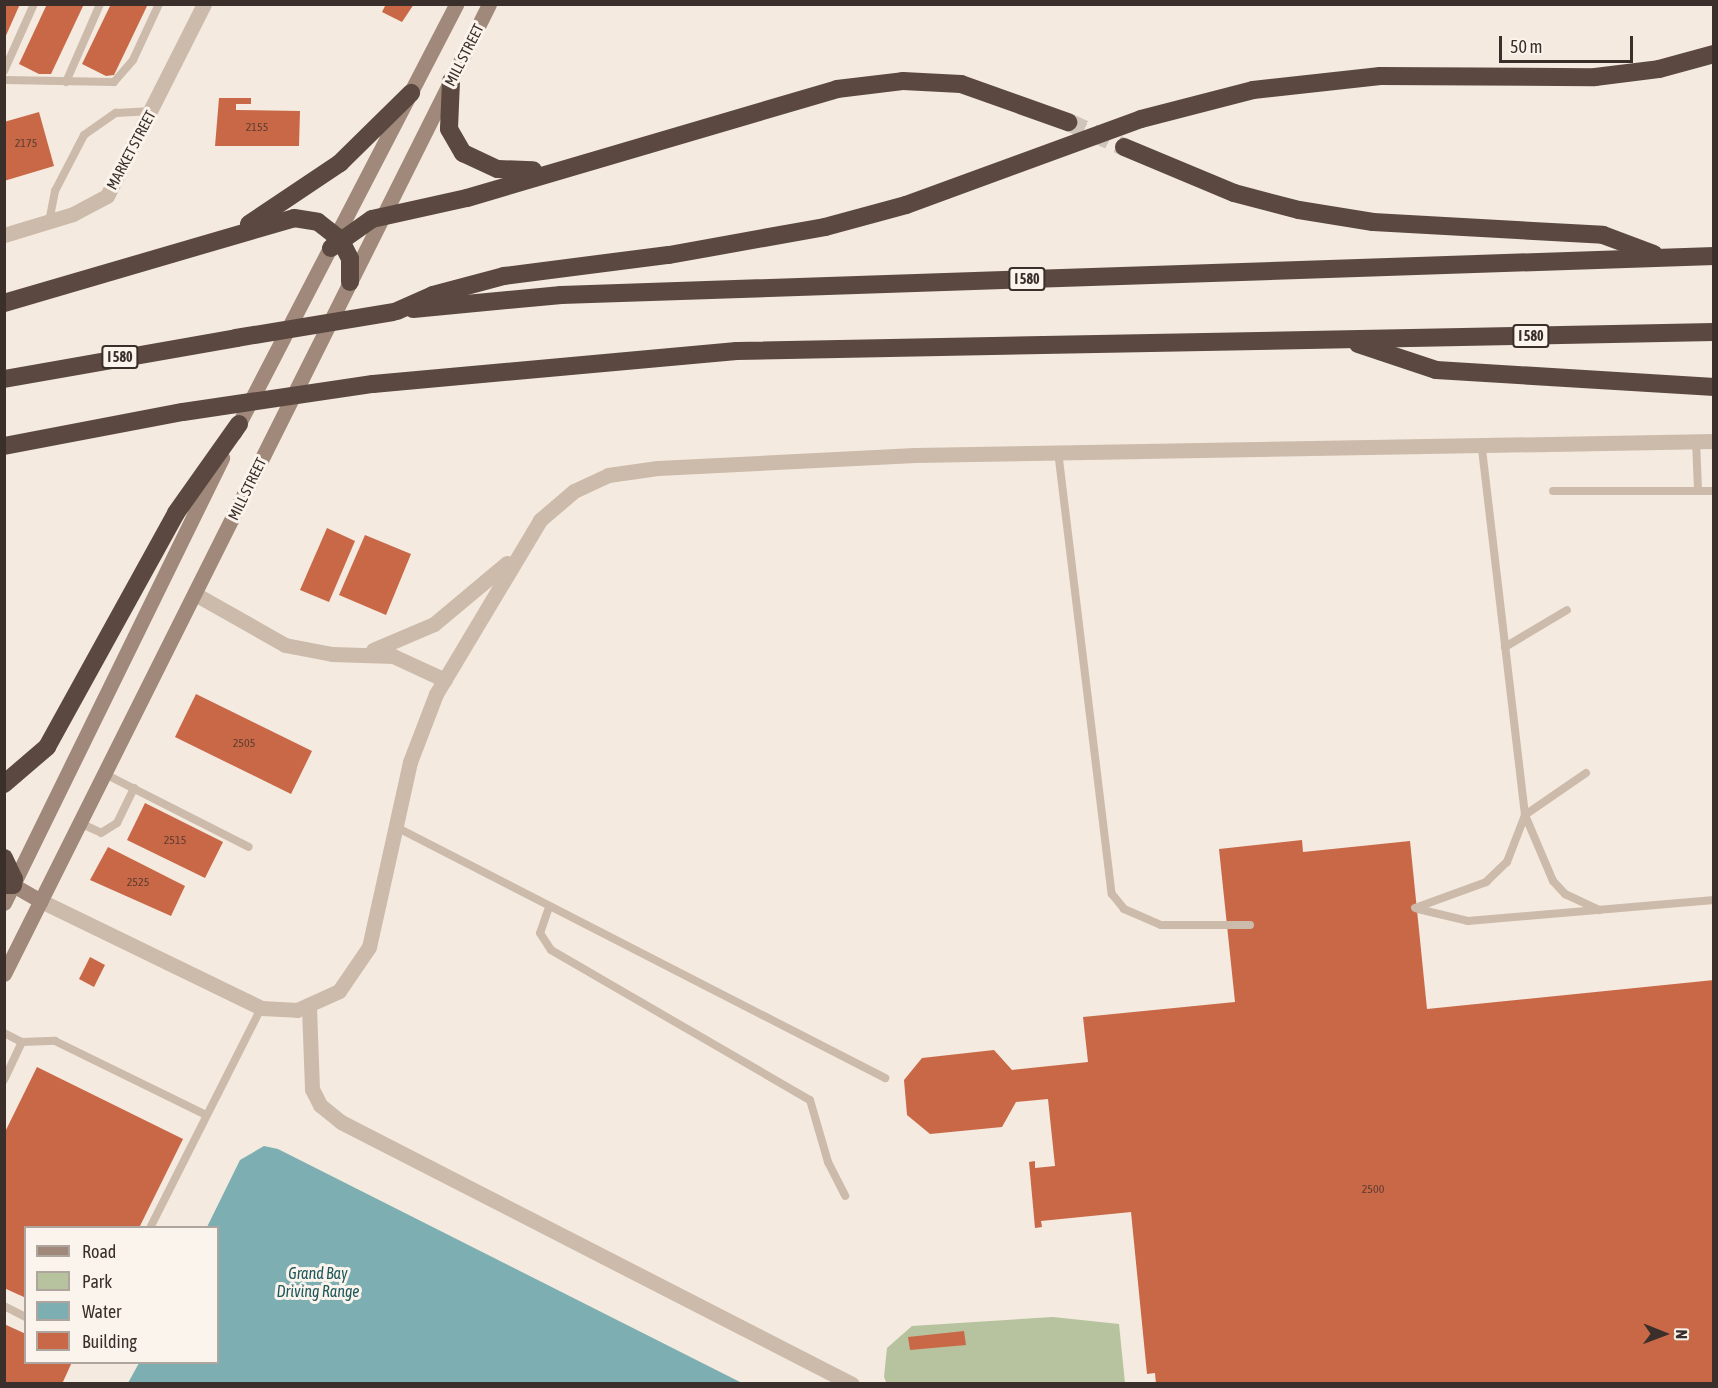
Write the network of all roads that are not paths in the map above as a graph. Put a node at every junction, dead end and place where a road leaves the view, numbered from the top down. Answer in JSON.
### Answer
{"nodes":[{"id":1,"x":34,"y":4,"type":"edge"},
{"id":2,"x":100,"y":4,"type":"edge"},
{"id":3,"x":159,"y":4,"type":"edge"},
{"id":4,"x":204,"y":4,"type":"edge"},
{"id":5,"x":456,"y":4,"type":"edge"},
{"id":6,"x":489,"y":4,"type":"edge"},
{"id":7,"x":1713,"y":54,"type":"edge"},
{"id":8,"x":4,"y":71,"type":"edge"},
{"id":9,"x":4,"y":80,"type":"edge"},
{"id":10,"x":451,"y":81,"type":"junction"},
{"id":11,"x":66,"y":82,"type":"junction"},
{"id":12,"x":411,"y":93,"type":"junction"},
{"id":13,"x":152,"y":111,"type":"junction"},
{"id":14,"x":1068,"y":122,"type":"tunnel mouth"},
{"id":15,"x":1124,"y":147,"type":"tunnel mouth"},
{"id":16,"x":556,"y":169,"type":"junction"},
{"id":17,"x":384,"y":215,"type":"junction"},
{"id":18,"x":49,"y":222,"type":"junction"},
{"id":19,"x":4,"y":235,"type":"edge"},
{"id":20,"x":336,"y":240,"type":"junction"},
{"id":21,"x":198,"y":247,"type":"junction"},
{"id":22,"x":1713,"y":256,"type":"edge"},
{"id":23,"x":1661,"y":257,"type":"junction"},
{"id":24,"x":351,"y":282,"type":"junction"},
{"id":25,"x":4,"y":303,"type":"edge"},
{"id":26,"x":395,"y":312,"type":"junction"},
{"id":27,"x":1713,"y":332,"type":"edge"},
{"id":28,"x":1348,"y":341,"type":"junction"},
{"id":29,"x":4,"y":379,"type":"edge"},
{"id":30,"x":1713,"y":387,"type":"edge"},
{"id":31,"x":239,"y":424,"type":"junction"},
{"id":32,"x":94,"y":428,"type":"junction"},
{"id":33,"x":1696,"y":440,"type":"junction"},
{"id":34,"x":1713,"y":441,"type":"edge"},
{"id":35,"x":1481,"y":442,"type":"junction"},
{"id":36,"x":4,"y":446,"type":"edge"},
{"id":37,"x":1059,"y":452,"type":"junction"},
{"id":38,"x":4,"y":458,"type":"edge"},
{"id":39,"x":1698,"y":489,"type":"junction"},
{"id":40,"x":1553,"y":491,"type":"dead end"},
{"id":41,"x":1713,"y":491,"type":"edge"},
{"id":42,"x":531,"y":533,"type":"junction"},
{"id":43,"x":195,"y":594,"type":"junction"},
{"id":44,"x":1567,"y":610,"type":"dead end"},
{"id":45,"x":1505,"y":647,"type":"junction"},
{"id":46,"x":348,"y":655,"type":"junction"},
{"id":47,"x":444,"y":680,"type":"junction"},
{"id":48,"x":1586,"y":773,"type":"dead end"},
{"id":49,"x":105,"y":774,"type":"junction"},
{"id":50,"x":4,"y":784,"type":"edge"},
{"id":51,"x":134,"y":788,"type":"junction"},
{"id":52,"x":1525,"y":815,"type":"junction"},
{"id":53,"x":80,"y":823,"type":"junction"},
{"id":54,"x":396,"y":827,"type":"junction"},
{"id":55,"x":249,"y":847,"type":"dead end"},
{"id":56,"x":4,"y":858,"type":"edge"},
{"id":57,"x":9,"y":885,"type":"edge"},
{"id":58,"x":1713,"y":900,"type":"edge"},
{"id":59,"x":41,"y":901,"type":"junction"},
{"id":60,"x":4,"y":903,"type":"edge"},
{"id":61,"x":548,"y":910,"type":"junction"},
{"id":62,"x":1602,"y":911,"type":"junction"},
{"id":63,"x":1250,"y":925,"type":"dead end"},
{"id":64,"x":4,"y":974,"type":"edge"},
{"id":65,"x":309,"y":1007,"type":"junction"},
{"id":66,"x":261,"y":1008,"type":"junction"},
{"id":67,"x":4,"y":1033,"type":"edge"},
{"id":68,"x":22,"y":1042,"type":"junction"},
{"id":69,"x":885,"y":1078,"type":"dead end"},
{"id":70,"x":4,"y":1080,"type":"edge"},
{"id":71,"x":206,"y":1115,"type":"junction"},
{"id":72,"x":845,"y":1196,"type":"dead end"},
{"id":73,"x":150,"y":1226,"type":"edge"},
{"id":74,"x":4,"y":1306,"type":"edge"},
{"id":75,"x":24,"y":1316,"type":"edge"},
{"id":76,"x":852,"y":1383,"type":"edge"}],
"edges":[{"from":1,"to":8,"type":"lane"},
{"from":2,"to":11,"type":"lane"},
{"from":3,"to":11,"type":"lane"},
{"from":4,"to":13,"type":"street","name":"MARKET STREET"},
{"from":5,"to":12,"type":"main road","name":"MILL STREET"},
{"from":6,"to":10,"type":"main road","name":"MILL STREET"},
{"from":7,"to":26,"type":"highway"},
{"from":9,"to":11,"type":"lane"},
{"from":10,"to":16,"type":"highway"},
{"from":10,"to":17,"type":"main road","name":"MILL STREET"},
{"from":12,"to":20,"type":"main road","name":"MILL STREET"},
{"from":12,"to":21,"type":"highway"},
{"from":13,"to":18,"type":"street","name":"MARKET STREET"},
{"from":13,"to":18,"type":"lane"},
{"from":14,"to":16,"type":"highway"},
{"from":15,"to":23,"type":"highway"},
{"from":16,"to":17,"type":"highway"},
{"from":17,"to":20,"type":"highway"},
{"from":17,"to":24,"type":"main road","name":"MILL STREET"},
{"from":18,"to":19,"type":"street","name":"MARKET STREET"},
{"from":20,"to":21,"type":"highway"},
{"from":20,"to":24,"type":"highway"},
{"from":20,"to":31,"type":"main road","name":"MILL STREET"},
{"from":21,"to":25,"type":"highway"},
{"from":22,"to":23,"type":"highway","number":"I 580"},
{"from":23,"to":26,"type":"highway","number":"I 580"},
{"from":24,"to":43,"type":"main road","name":"MILL STREET"},
{"from":26,"to":29,"type":"highway","number":"I 580","bridge":true},
{"from":27,"to":28,"type":"highway","number":"I 580"},
{"from":28,"to":30,"type":"highway"},
{"from":28,"to":32,"type":"highway","number":"I 580","bridge":true},
{"from":31,"to":50,"type":"highway"},
{"from":31,"to":57,"type":"main road","name":"MILL STREET"},
{"from":32,"to":36,"type":"highway","number":"I 580"},
{"from":32,"to":38,"type":"highway"},
{"from":33,"to":34,"type":"street"},
{"from":33,"to":35,"type":"street"},
{"from":33,"to":39,"type":"lane"},
{"from":35,"to":37,"type":"street"},
{"from":35,"to":45,"type":"lane"},
{"from":37,"to":42,"type":"street"},
{"from":37,"to":63,"type":"lane"},
{"from":39,"to":40,"type":"lane"},
{"from":39,"to":41,"type":"lane"},
{"from":42,"to":46,"type":"street"},
{"from":42,"to":47,"type":"street"},
{"from":43,"to":46,"type":"street"},
{"from":43,"to":49,"type":"main road","name":"MILL STREET"},
{"from":44,"to":45,"type":"lane"},
{"from":45,"to":52,"type":"lane"},
{"from":46,"to":47,"type":"street"},
{"from":47,"to":54,"type":"street"},
{"from":48,"to":52,"type":"lane"},
{"from":49,"to":51,"type":"lane"},
{"from":49,"to":53,"type":"main road","name":"MILL STREET"},
{"from":51,"to":53,"type":"lane"},
{"from":51,"to":55,"type":"lane"},
{"from":52,"to":62,"type":"lane"},
{"from":52,"to":62,"type":"lane"},
{"from":53,"to":59,"type":"main road","name":"MILL STREET"},
{"from":54,"to":61,"type":"lane"},
{"from":54,"to":65,"type":"street"},
{"from":56,"to":57,"type":"highway"},
{"from":57,"to":59,"type":"main road"},
{"from":57,"to":60,"type":"main road","name":"MILL STREET"},
{"from":58,"to":62,"type":"lane"},
{"from":59,"to":64,"type":"main road","name":"MILL STREET"},
{"from":59,"to":66,"type":"street"},
{"from":61,"to":69,"type":"lane"},
{"from":61,"to":72,"type":"lane"},
{"from":65,"to":66,"type":"street"},
{"from":65,"to":76,"type":"street"},
{"from":66,"to":71,"type":"lane"},
{"from":67,"to":68,"type":"lane"},
{"from":68,"to":70,"type":"lane"},
{"from":68,"to":71,"type":"lane"},
{"from":71,"to":73,"type":"lane"},
{"from":74,"to":75,"type":"lane"}]}
